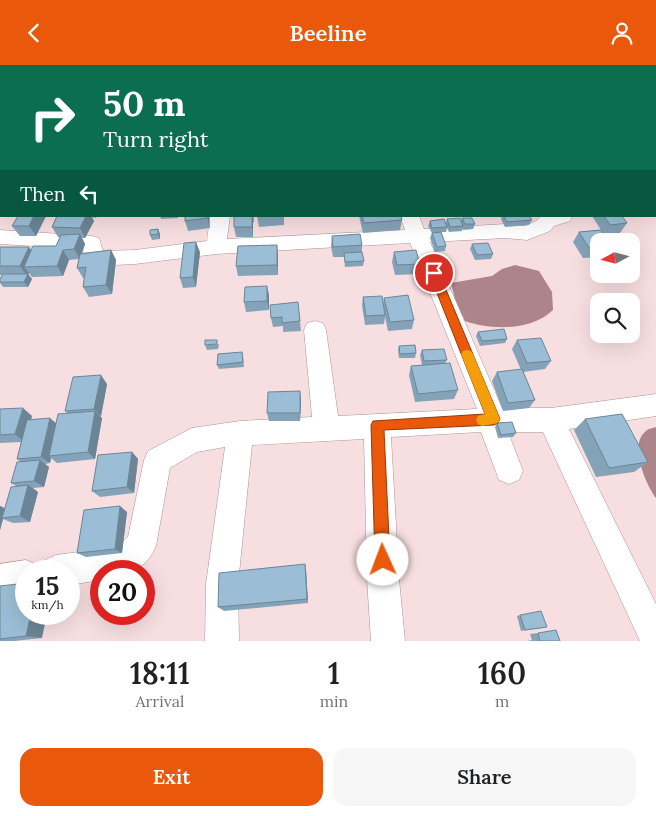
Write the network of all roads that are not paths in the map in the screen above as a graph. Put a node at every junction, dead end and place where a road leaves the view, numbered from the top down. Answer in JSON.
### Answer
{"nodes":[{"id":1,"x":220,"y":217,"type":"edge"},
{"id":2,"x":410,"y":217,"type":"edge"},
{"id":3,"x":560,"y":217,"type":"edge"},
{"id":4,"x":419,"y":236,"type":"junction"},
{"id":5,"x":0,"y":237,"type":"edge"},
{"id":6,"x":216,"y":247,"type":"junction"},
{"id":7,"x":315,"y":330,"type":"dead end"},
{"id":8,"x":656,"y":405,"type":"edge"},
{"id":9,"x":492,"y":420,"type":"junction"},
{"id":10,"x":551,"y":420,"type":"junction"},
{"id":11,"x":377,"y":425,"type":"junction"},
{"id":12,"x":326,"y":427,"type":"junction"},
{"id":13,"x":240,"y":433,"type":"junction"},
{"id":14,"x":509,"y":471,"type":"dead end"},
{"id":15,"x":80,"y":567,"type":"edge"},
{"id":16,"x":15,"y":578,"type":"edge"},
{"id":17,"x":0,"y":580,"type":"edge"},
{"id":18,"x":656,"y":639,"type":"edge"},
{"id":19,"x":222,"y":641,"type":"edge"},
{"id":20,"x":388,"y":641,"type":"edge"}],
"edges":[{"from":1,"to":6,"type":"street"},
{"from":2,"to":4,"type":"street"},
{"from":3,"to":4,"type":"street"},
{"from":4,"to":6,"type":"street"},
{"from":4,"to":9,"type":"street"},
{"from":5,"to":6,"type":"street"},
{"from":7,"to":12,"type":"street"},
{"from":8,"to":10,"type":"street"},
{"from":9,"to":10,"type":"street"},
{"from":9,"to":11,"type":"street"},
{"from":9,"to":14,"type":"street"},
{"from":10,"to":18,"type":"street"},
{"from":11,"to":12,"type":"street"},
{"from":11,"to":20,"type":"street"},
{"from":12,"to":13,"type":"street"},
{"from":13,"to":15,"type":"street"},
{"from":13,"to":19,"type":"street"},
{"from":16,"to":17,"type":"street"}]}
